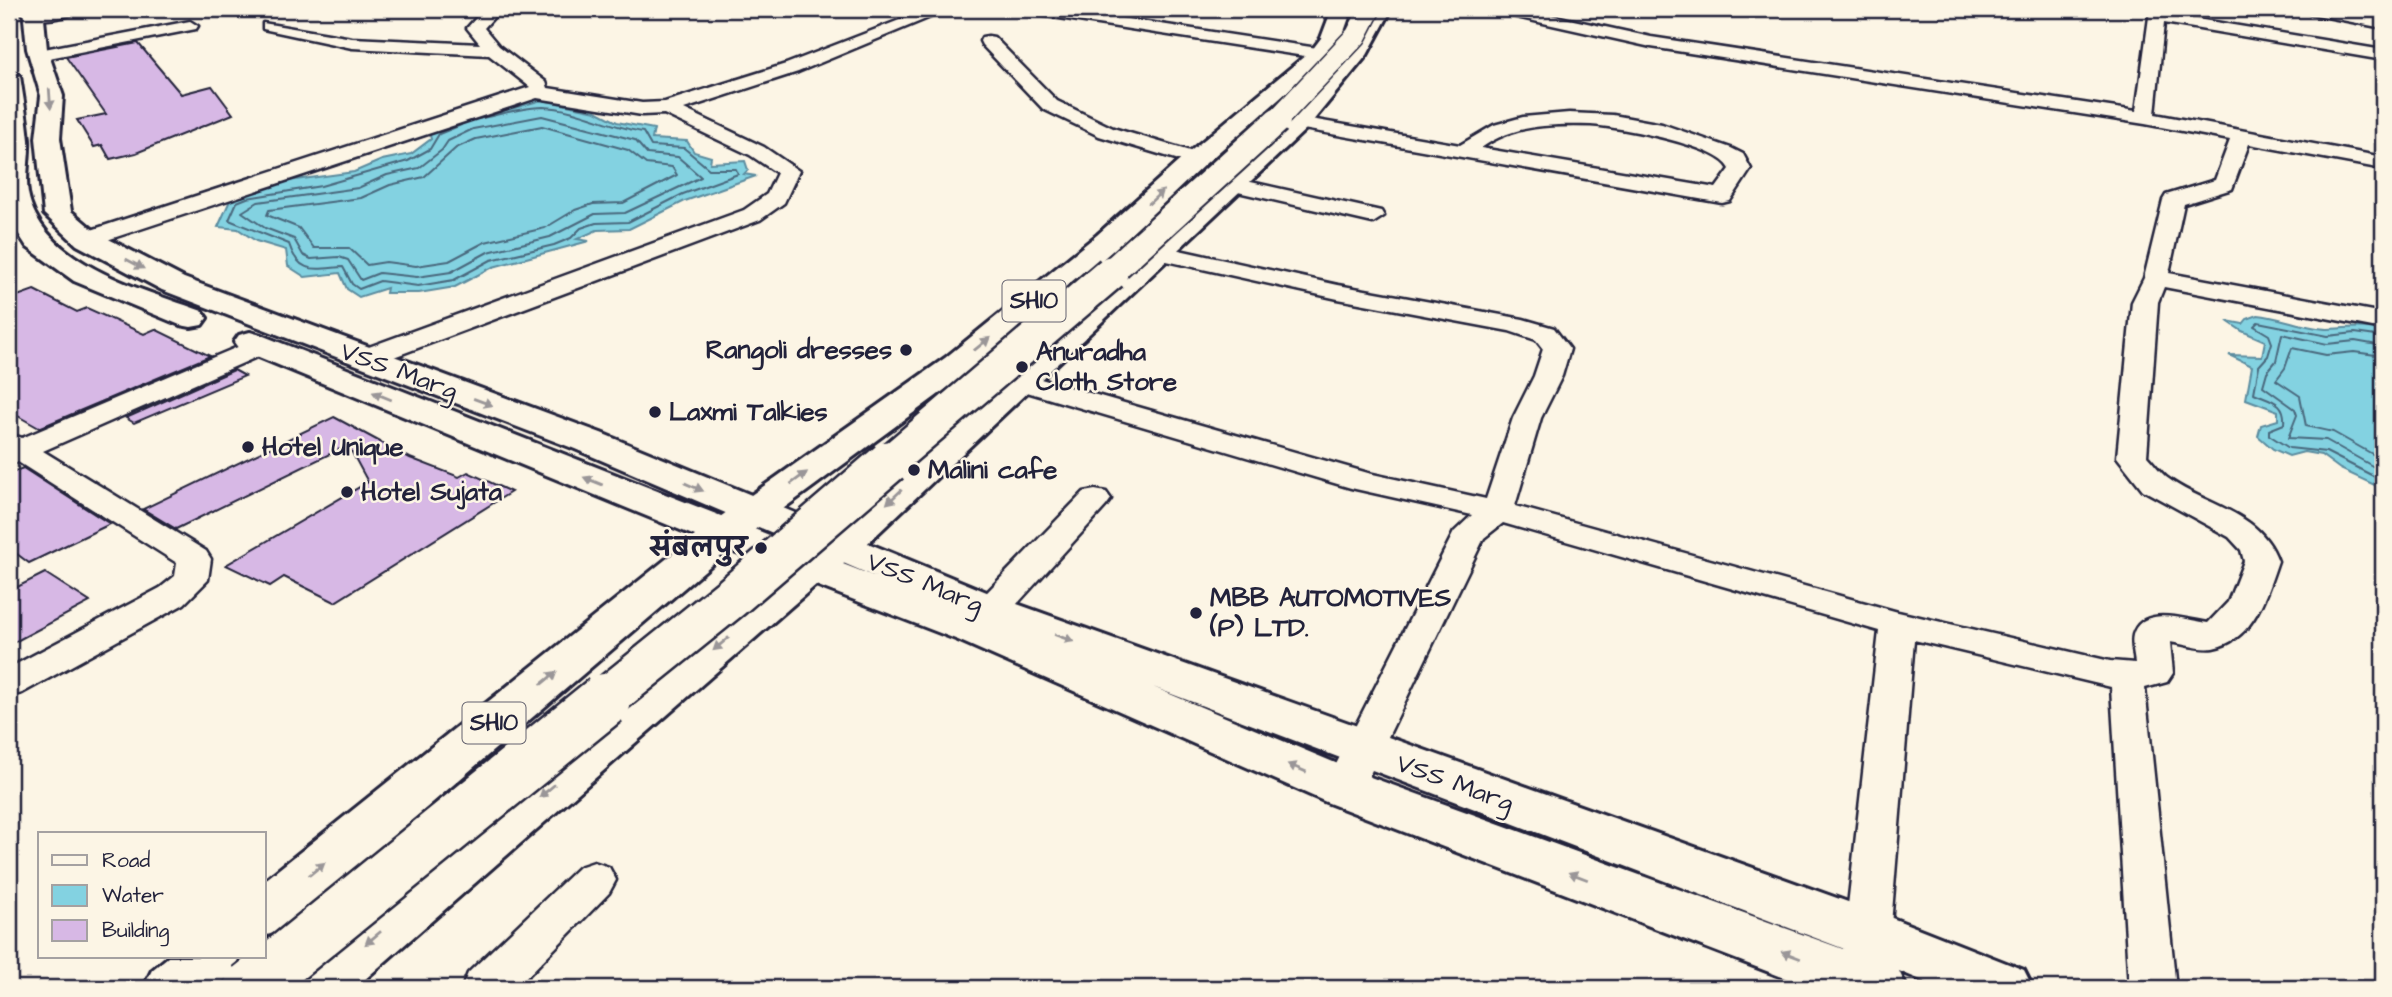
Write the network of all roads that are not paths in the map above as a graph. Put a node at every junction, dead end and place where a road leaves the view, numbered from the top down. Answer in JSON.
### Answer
{"nodes":[{"id":1,"x":75,"y":9,"type":"edge"},
{"id":2,"x":493,"y":9,"type":"edge"},
{"id":3,"x":942,"y":9,"type":"edge"},
{"id":4,"x":1033,"y":9,"type":"edge"},
{"id":5,"x":1503,"y":9,"type":"edge"},
{"id":6,"x":2311,"y":9,"type":"edge"},
{"id":7,"x":34,"y":12,"type":"edge"},
{"id":8,"x":2159,"y":13,"type":"edge"},
{"id":9,"x":2383,"y":23,"type":"edge"},
{"id":10,"x":190,"y":26,"type":"dead end"},
{"id":11,"x":269,"y":26,"type":"dead end"},
{"id":12,"x":1354,"y":28,"type":"edge"},
{"id":13,"x":988,"y":41,"type":"dead end"},
{"id":14,"x":493,"y":50,"type":"junction"},
{"id":15,"x":31,"y":52,"type":"junction"},
{"id":16,"x":2383,"y":55,"type":"edge"},
{"id":17,"x":9,"y":76,"type":"edge"},
{"id":18,"x":536,"y":92,"type":"junction"},
{"id":19,"x":667,"y":108,"type":"junction"},
{"id":20,"x":1248,"y":114,"type":"junction"},
{"id":21,"x":2145,"y":118,"type":"junction"},
{"id":22,"x":1298,"y":123,"type":"junction"},
{"id":23,"x":2242,"y":134,"type":"junction"},
{"id":24,"x":1467,"y":149,"type":"junction"},
{"id":25,"x":1196,"y":159,"type":"junction"},
{"id":26,"x":2383,"y":163,"type":"edge"},
{"id":27,"x":1233,"y":184,"type":"junction"},
{"id":28,"x":47,"y":210,"type":"junction"},
{"id":29,"x":1373,"y":216,"type":"dead end"},
{"id":30,"x":1161,"y":253,"type":"junction"},
{"id":31,"x":2156,"y":278,"type":"junction"},
{"id":32,"x":2383,"y":321,"type":"edge"},
{"id":33,"x":259,"y":346,"type":"junction"},
{"id":34,"x":365,"y":358,"type":"junction"},
{"id":35,"x":1020,"y":381,"type":"junction"},
{"id":36,"x":12,"y":449,"type":"edge"},
{"id":37,"x":1096,"y":499,"type":"dead end"},
{"id":38,"x":1498,"y":511,"type":"junction"},
{"id":39,"x":738,"y":522,"type":"junction"},
{"id":40,"x":825,"y":558,"type":"junction"},
{"id":41,"x":982,"y":620,"type":"junction"},
{"id":42,"x":1898,"y":624,"type":"junction"},
{"id":43,"x":9,"y":684,"type":"edge"},
{"id":44,"x":2128,"y":691,"type":"dead end"},
{"id":45,"x":1353,"y":769,"type":"junction"},
{"id":46,"x":594,"y":880,"type":"dead end"},
{"id":47,"x":266,"y":911,"type":"edge"},
{"id":48,"x":1867,"y":933,"type":"junction"},
{"id":49,"x":210,"y":958,"type":"edge"},
{"id":50,"x":1871,"y":986,"type":"edge"},
{"id":51,"x":172,"y":988,"type":"edge"},
{"id":52,"x":250,"y":988,"type":"edge"},
{"id":53,"x":314,"y":988,"type":"edge"},
{"id":54,"x":485,"y":988,"type":"edge"},
{"id":55,"x":2004,"y":988,"type":"edge"},
{"id":56,"x":2153,"y":988,"type":"edge"}],
"edges":[{"from":1,"to":7,"type":"street"},
{"from":2,"to":14,"type":"street"},
{"from":3,"to":19,"type":"street"},
{"from":4,"to":12,"type":"street"},
{"from":5,"to":21,"type":"street"},
{"from":6,"to":9,"type":"street"},
{"from":7,"to":15,"type":"main road"},
{"from":8,"to":16,"type":"street"},
{"from":8,"to":21,"type":"street"},
{"from":10,"to":15,"type":"street"},
{"from":11,"to":14,"type":"street"},
{"from":12,"to":20,"type":"main road","number":"SH10"},
{"from":12,"to":22,"type":"main road"},
{"from":12,"to":52,"type":"main road","bridge":true},
{"from":13,"to":25,"type":"street"},
{"from":14,"to":18,"type":"street"},
{"from":15,"to":28,"type":"main road","one_way":true},
{"from":17,"to":28,"type":"main road"},
{"from":18,"to":19,"type":"street"},
{"from":18,"to":28,"type":"street"},
{"from":19,"to":34,"type":"street"},
{"from":20,"to":22,"type":"street"},
{"from":20,"to":25,"type":"main road","number":"SH10"},
{"from":21,"to":23,"type":"street"},
{"from":22,"to":24,"type":"street"},
{"from":22,"to":27,"type":"main road"},
{"from":23,"to":26,"type":"street"},
{"from":23,"to":31,"type":"street"},
{"from":24,"to":24,"type":"street"},
{"from":39,"to":25,"type":"main road","number":"SH10","one_way":true},
{"from":27,"to":29,"type":"street"},
{"from":27,"to":30,"type":"main road"},
{"from":28,"to":33,"type":"main road"},
{"from":28,"to":34,"type":"main road","name":"VSS Marg","one_way":true},
{"from":30,"to":35,"type":"main road"},
{"from":30,"to":38,"type":"street"},
{"from":31,"to":32,"type":"street"},
{"from":31,"to":42,"type":"street"},
{"from":33,"to":36,"type":"street"},
{"from":39,"to":33,"type":"main road","one_way":true},
{"from":34,"to":39,"type":"main road","name":"VSS Marg","one_way":true},
{"from":35,"to":38,"type":"street"},
{"from":35,"to":40,"type":"main road","one_way":true},
{"from":36,"to":43,"type":"street"},
{"from":37,"to":41,"type":"street"},
{"from":38,"to":42,"type":"street"},
{"from":38,"to":45,"type":"street"},
{"from":39,"to":40,"type":"main road","name":"VSS Marg"},
{"from":47,"to":39,"type":"main road","number":"SH10","one_way":true},
{"from":40,"to":41,"type":"main road","name":"VSS Marg"},
{"from":40,"to":53,"type":"main road","one_way":true},
{"from":41,"to":45,"type":"main road","name":"VSS Marg"},
{"from":42,"to":48,"type":"street"},
{"from":44,"to":56,"type":"street"},
{"from":45,"to":48,"type":"main road","name":"VSS Marg"},
{"from":50,"to":45,"type":"main road","name":"VSS Marg","one_way":true},
{"from":46,"to":54,"type":"street"},
{"from":48,"to":50,"type":"street"},
{"from":48,"to":55,"type":"main road","name":"VSS Marg"},
{"from":49,"to":51,"type":"main road"}]}
